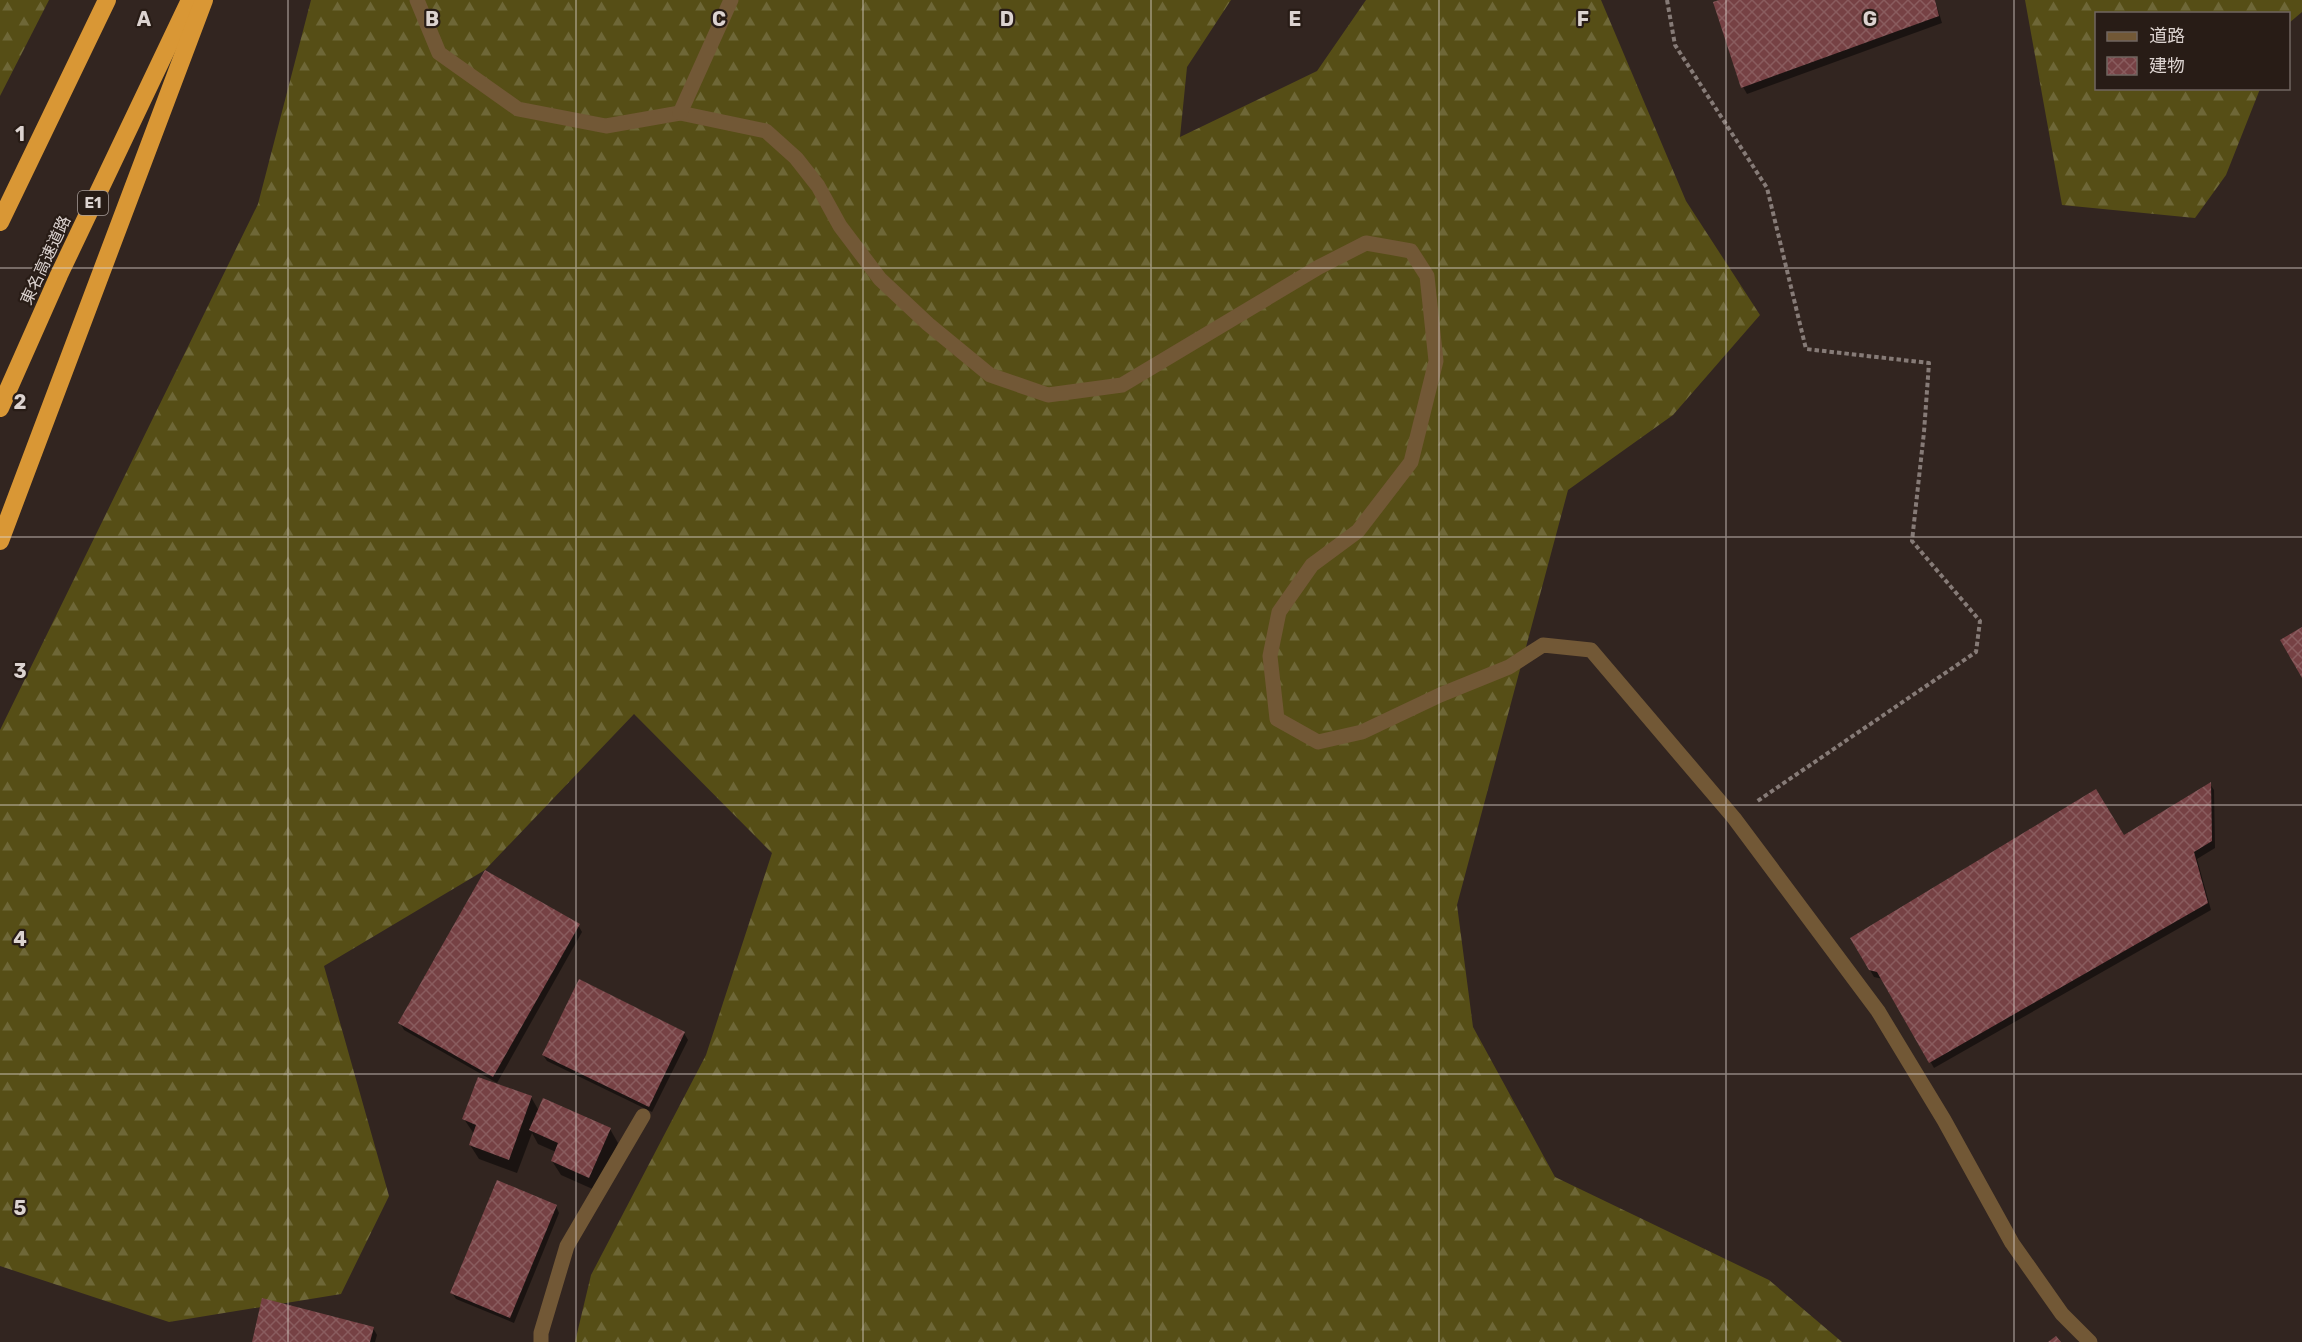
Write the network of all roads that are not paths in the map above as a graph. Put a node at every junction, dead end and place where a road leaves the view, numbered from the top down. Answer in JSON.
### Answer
{"nodes":[{"id":1,"x":107,"y":0,"type":"edge"},
{"id":2,"x":190,"y":0,"type":"edge"},
{"id":3,"x":204,"y":0,"type":"edge"},
{"id":4,"x":417,"y":0,"type":"edge"},
{"id":5,"x":730,"y":0,"type":"edge"},
{"id":6,"x":680,"y":113,"type":"junction"},
{"id":7,"x":0,"y":222,"type":"edge"},
{"id":8,"x":0,"y":408,"type":"edge"},
{"id":9,"x":0,"y":541,"type":"edge"},
{"id":10,"x":643,"y":1116,"type":"dead end"},
{"id":11,"x":541,"y":1342,"type":"edge"},
{"id":12,"x":2090,"y":1342,"type":"edge"}],
"edges":[{"from":1,"to":7,"type":"highway"},
{"from":2,"to":8,"type":"highway","name":"東名高速道路","number":"E1"},
{"from":3,"to":9,"type":"highway"},
{"from":4,"to":6,"type":"street"},
{"from":5,"to":6,"type":"street"},
{"from":6,"to":12,"type":"street"},
{"from":10,"to":11,"type":"street"}]}
